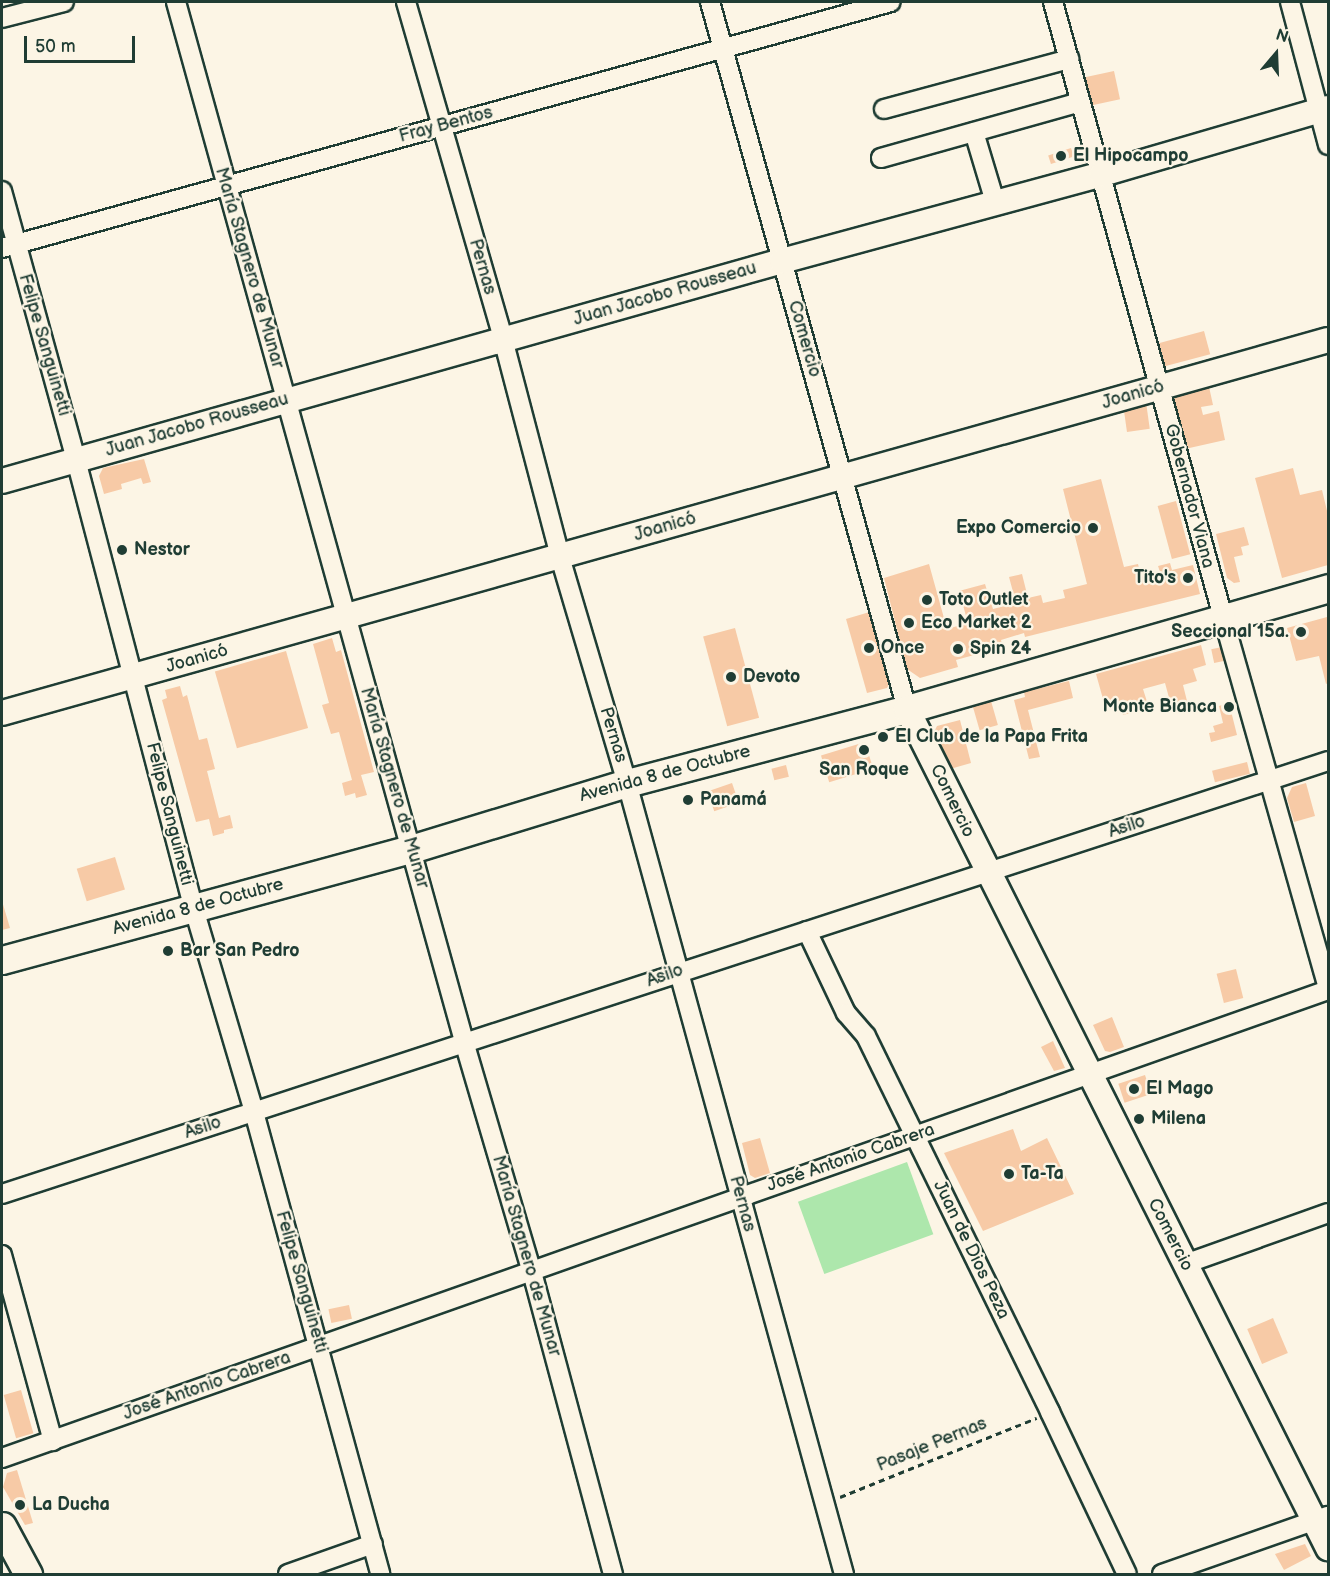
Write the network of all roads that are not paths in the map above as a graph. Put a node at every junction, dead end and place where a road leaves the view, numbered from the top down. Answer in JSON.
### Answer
{"nodes":[{"id":1,"x":64,"y":2,"type":"edge"},
{"id":2,"x":176,"y":2,"type":"edge"},
{"id":3,"x":406,"y":2,"type":"edge"},
{"id":4,"x":710,"y":2,"type":"edge"},
{"id":5,"x":891,"y":2,"type":"edge"},
{"id":6,"x":1053,"y":2,"type":"edge"},
{"id":7,"x":1290,"y":2,"type":"edge"},
{"id":8,"x":2,"y":18,"type":"edge"},
{"id":9,"x":723,"y":47,"type":"junction"},
{"id":10,"x":1069,"y":59,"type":"junction"},
{"id":11,"x":1080,"y":102,"type":"junction"},
{"id":12,"x":884,"y":109,"type":"dead end"},
{"id":13,"x":1324,"y":109,"type":"edge"},
{"id":14,"x":442,"y":127,"type":"junction"},
{"id":15,"x":974,"y":132,"type":"junction"},
{"id":16,"x":1329,"y":145,"type":"edge"},
{"id":17,"x":881,"y":158,"type":"dead end"},
{"id":18,"x":1102,"y":174,"type":"junction"},
{"id":19,"x":225,"y":185,"type":"junction"},
{"id":20,"x":2,"y":191,"type":"edge"},
{"id":21,"x":995,"y":202,"type":"junction"},
{"id":22,"x":8,"y":246,"type":"edge"},
{"id":23,"x":782,"y":261,"type":"junction"},
{"id":24,"x":503,"y":339,"type":"junction"},
{"id":25,"x":1329,"y":340,"type":"edge"},
{"id":26,"x":1160,"y":387,"type":"junction"},
{"id":27,"x":285,"y":400,"type":"junction"},
{"id":28,"x":76,"y":460,"type":"junction"},
{"id":29,"x":842,"y":478,"type":"junction"},
{"id":30,"x":2,"y":481,"type":"edge"},
{"id":31,"x":560,"y":557,"type":"junction"},
{"id":32,"x":1329,"y":588,"type":"edge"},
{"id":33,"x":1223,"y":617,"type":"junction"},
{"id":34,"x":345,"y":618,"type":"junction"},
{"id":35,"x":134,"y":676,"type":"junction"},
{"id":36,"x":907,"y":709,"type":"junction"},
{"id":37,"x":2,"y":713,"type":"edge"},
{"id":38,"x":1329,"y":761,"type":"edge"},
{"id":39,"x":1269,"y":780,"type":"junction"},
{"id":40,"x":627,"y":783,"type":"junction"},
{"id":41,"x":411,"y":849,"type":"junction"},
{"id":42,"x":988,"y":872,"type":"junction"},
{"id":43,"x":194,"y":909,"type":"junction"},
{"id":44,"x":807,"y":931,"type":"junction"},
{"id":45,"x":2,"y":960,"type":"edge"},
{"id":46,"x":679,"y":971,"type":"junction"},
{"id":47,"x":1329,"y":990,"type":"edge"},
{"id":48,"x":465,"y":1045,"type":"junction"},
{"id":49,"x":1089,"y":1075,"type":"junction"},
{"id":50,"x":254,"y":1112,"type":"junction"},
{"id":51,"x":915,"y":1135,"type":"junction"},
{"id":52,"x":2,"y":1194,"type":"edge"},
{"id":53,"x":741,"y":1197,"type":"junction"},
{"id":54,"x":1329,"y":1213,"type":"edge"},
{"id":55,"x":2,"y":1255,"type":"edge"},
{"id":56,"x":1185,"y":1264,"type":"junction"},
{"id":57,"x":532,"y":1272,"type":"junction"},
{"id":58,"x":319,"y":1347,"type":"junction"},
{"id":59,"x":53,"y":1441,"type":"junction"},
{"id":60,"x":2,"y":1458,"type":"edge"},
{"id":61,"x":1322,"y":1518,"type":"edge"},
{"id":62,"x":2,"y":1526,"type":"edge"},
{"id":63,"x":372,"y":1545,"type":"junction"},
{"id":64,"x":1329,"y":1548,"type":"edge"},
{"id":65,"x":28,"y":1575,"type":"edge"},
{"id":66,"x":288,"y":1575,"type":"edge"},
{"id":67,"x":380,"y":1575,"type":"edge"},
{"id":68,"x":614,"y":1575,"type":"edge"},
{"id":69,"x":844,"y":1575,"type":"edge"},
{"id":70,"x":1127,"y":1575,"type":"edge"},
{"id":71,"x":1162,"y":1575,"type":"edge"}],
"edges":[{"from":1,"to":8,"type":"street"},
{"from":2,"to":19,"type":"street","name":"María Stagnero de Munar"},
{"from":3,"to":14,"type":"street","name":"Pernas"},
{"from":4,"to":9,"type":"street","name":"Comercio"},
{"from":5,"to":9,"type":"street","name":"Fray Bentos"},
{"from":6,"to":10,"type":"street","name":"Gobernador Viana"},
{"from":7,"to":13,"type":"street"},
{"from":9,"to":14,"type":"street","name":"Fray Bentos"},
{"from":9,"to":23,"type":"street","name":"Comercio"},
{"from":10,"to":11,"type":"street","name":"Gobernador Viana"},
{"from":10,"to":12,"type":"street"},
{"from":11,"to":15,"type":"street"},
{"from":11,"to":18,"type":"street","name":"Gobernador Viana"},
{"from":13,"to":16,"type":"street"},
{"from":13,"to":18,"type":"street","name":"Juan Jacobo Rousseau"},
{"from":14,"to":19,"type":"street","name":"Fray Bentos"},
{"from":14,"to":24,"type":"street","name":"Pernas"},
{"from":15,"to":17,"type":"street"},
{"from":15,"to":21,"type":"street"},
{"from":18,"to":21,"type":"street","name":"Juan Jacobo Rousseau"},
{"from":18,"to":26,"type":"street","name":"Gobernador Viana"},
{"from":19,"to":22,"type":"street","name":"Fray Bentos"},
{"from":19,"to":27,"type":"street","name":"María Stagnero de Munar"},
{"from":20,"to":22,"type":"street","name":"Felipe Sanguinetti"},
{"from":21,"to":23,"type":"street","name":"Juan Jacobo Rousseau"},
{"from":22,"to":28,"type":"street","name":"Felipe Sanguinetti"},
{"from":23,"to":24,"type":"street","name":"Juan Jacobo Rousseau"},
{"from":23,"to":29,"type":"street","name":"Comercio"},
{"from":24,"to":27,"type":"street","name":"Juan Jacobo Rousseau"},
{"from":24,"to":31,"type":"street","name":"Pernas"},
{"from":25,"to":26,"type":"street","name":"Joanicó"},
{"from":26,"to":29,"type":"street","name":"Joanicó"},
{"from":26,"to":33,"type":"street","name":"Gobernador Viana"},
{"from":27,"to":28,"type":"street","name":"Juan Jacobo Rousseau"},
{"from":27,"to":34,"type":"street","name":"María Stagnero de Munar"},
{"from":28,"to":30,"type":"street","name":"Juan Jacobo Rousseau"},
{"from":28,"to":35,"type":"street","name":"Felipe Sanguinetti"},
{"from":29,"to":31,"type":"street","name":"Joanicó"},
{"from":29,"to":36,"type":"street","name":"Comercio"},
{"from":31,"to":34,"type":"street","name":"Joanicó"},
{"from":31,"to":40,"type":"street","name":"Pernas"},
{"from":32,"to":33,"type":"main road","name":"Avenida 8 de Octubre"},
{"from":33,"to":36,"type":"main road","name":"Avenida 8 de Octubre"},
{"from":33,"to":39,"type":"street","name":"Gobernador Viana"},
{"from":34,"to":35,"type":"street","name":"Joanicó"},
{"from":34,"to":41,"type":"street","name":"María Stagnero de Munar"},
{"from":35,"to":37,"type":"street","name":"Joanicó"},
{"from":35,"to":43,"type":"street","name":"Felipe Sanguinetti"},
{"from":36,"to":40,"type":"main road","name":"Avenida 8 de Octubre"},
{"from":36,"to":42,"type":"street","name":"Comercio"},
{"from":38,"to":39,"type":"street","name":"Asilo"},
{"from":39,"to":42,"type":"street","name":"Asilo"},
{"from":39,"to":47,"type":"street","name":"Gobernador Viana"},
{"from":40,"to":41,"type":"main road","name":"Avenida 8 de Octubre"},
{"from":40,"to":46,"type":"street","name":"Pernas"},
{"from":41,"to":43,"type":"main road","name":"Avenida 8 de Octubre"},
{"from":41,"to":48,"type":"street","name":"María Stagnero de Munar"},
{"from":42,"to":44,"type":"street","name":"Asilo"},
{"from":42,"to":49,"type":"street","name":"Comercio"},
{"from":43,"to":45,"type":"main road","name":"Avenida 8 de Octubre"},
{"from":43,"to":50,"type":"street","name":"Felipe Sanguinetti"},
{"from":44,"to":46,"type":"street","name":"Asilo"},
{"from":44,"to":51,"type":"street","name":"Juan de Dios Peza"},
{"from":46,"to":48,"type":"street","name":"Asilo"},
{"from":46,"to":53,"type":"street","name":"Pernas"},
{"from":47,"to":49,"type":"street","name":"José Antonio Cabrera"},
{"from":48,"to":50,"type":"street","name":"Asilo"},
{"from":48,"to":57,"type":"street","name":"María Stagnero de Munar"},
{"from":49,"to":51,"type":"street","name":"José Antonio Cabrera"},
{"from":49,"to":56,"type":"street","name":"Comercio"},
{"from":50,"to":52,"type":"street","name":"Asilo"},
{"from":50,"to":58,"type":"street","name":"Felipe Sanguinetti"},
{"from":51,"to":53,"type":"street","name":"José Antonio Cabrera"},
{"from":51,"to":70,"type":"street","name":"Juan de Dios Peza"},
{"from":53,"to":57,"type":"street","name":"José Antonio Cabrera"},
{"from":53,"to":69,"type":"street","name":"Pernas"},
{"from":54,"to":56,"type":"street"},
{"from":55,"to":59,"type":"street"},
{"from":56,"to":61,"type":"street","name":"Comercio"},
{"from":57,"to":58,"type":"street","name":"José Antonio Cabrera"},
{"from":57,"to":68,"type":"street","name":"María Stagnero de Munar"},
{"from":58,"to":59,"type":"street","name":"José Antonio Cabrera"},
{"from":58,"to":63,"type":"street","name":"Felipe Sanguinetti"},
{"from":59,"to":60,"type":"street","name":"José Antonio Cabrera"},
{"from":61,"to":64,"type":"street","name":"Comercio"},
{"from":61,"to":71,"type":"street"},
{"from":62,"to":65,"type":"main road"},
{"from":63,"to":66,"type":"street"},
{"from":63,"to":67,"type":"street","name":"Felipe Sanguinetti"}]}
